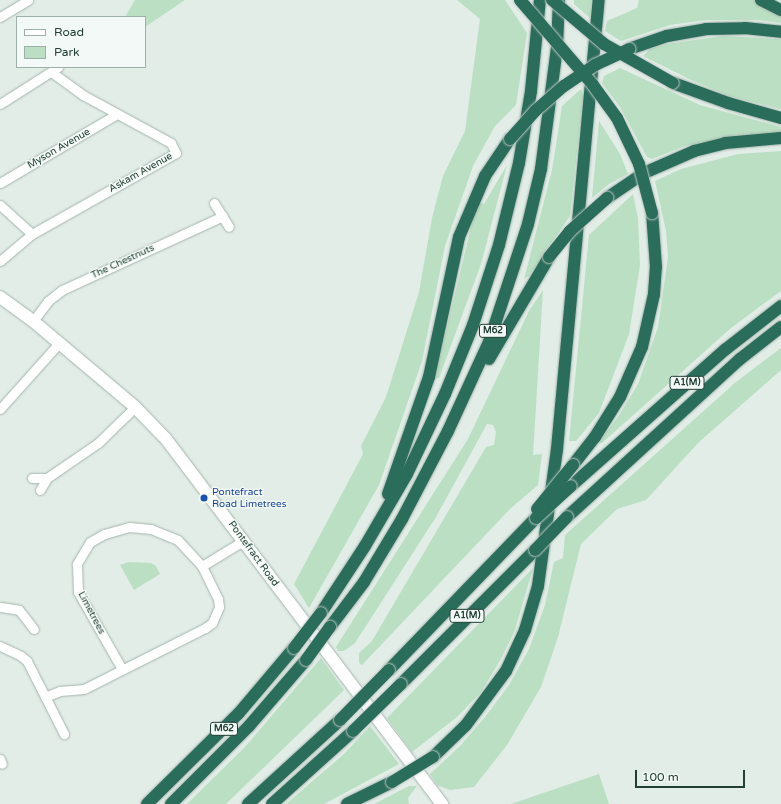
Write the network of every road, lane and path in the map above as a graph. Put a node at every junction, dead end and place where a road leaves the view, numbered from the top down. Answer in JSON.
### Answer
{"nodes":[{"id":1,"x":28,"y":0,"type":"edge"},
{"id":2,"x":520,"y":0,"type":"edge"},
{"id":3,"x":540,"y":0,"type":"edge"},
{"id":4,"x":552,"y":0,"type":"edge"},
{"id":5,"x":559,"y":0,"type":"edge"},
{"id":6,"x":599,"y":0,"type":"edge"},
{"id":7,"x":761,"y":0,"type":"edge"},
{"id":8,"x":781,"y":10,"type":"edge"},
{"id":9,"x":0,"y":18,"type":"edge"},
{"id":10,"x":781,"y":32,"type":"edge"},
{"id":11,"x":55,"y":69,"type":"edge"},
{"id":12,"x":0,"y":104,"type":"edge"},
{"id":13,"x":117,"y":114,"type":"junction"},
{"id":14,"x":781,"y":118,"type":"edge"},
{"id":15,"x":781,"y":138,"type":"edge"},
{"id":16,"x":0,"y":183,"type":"edge"},
{"id":17,"x":214,"y":203,"type":"dead end"},
{"id":18,"x":0,"y":205,"type":"edge"},
{"id":19,"x":223,"y":216,"type":"junction"},
{"id":20,"x":230,"y":227,"type":"dead end"},
{"id":21,"x":32,"y":234,"type":"junction"},
{"id":22,"x":0,"y":261,"type":"edge"},
{"id":23,"x":0,"y":297,"type":"edge"},
{"id":24,"x":781,"y":306,"type":"edge"},
{"id":25,"x":33,"y":321,"type":"junction"},
{"id":26,"x":781,"y":327,"type":"edge"},
{"id":27,"x":59,"y":343,"type":"junction"},
{"id":28,"x":135,"y":407,"type":"junction"},
{"id":29,"x":0,"y":409,"type":"edge"},
{"id":30,"x":448,"y":431,"type":"junction"},
{"id":31,"x":32,"y":478,"type":"dead end"},
{"id":32,"x":47,"y":478,"type":"junction"},
{"id":33,"x":40,"y":490,"type":"dead end"},
{"id":34,"x":536,"y":514,"type":"junction"},
{"id":35,"x":243,"y":541,"type":"junction"},
{"id":36,"x":365,"y":546,"type":"junction"},
{"id":37,"x":202,"y":566,"type":"junction"},
{"id":38,"x":0,"y":606,"type":"edge"},
{"id":39,"x":34,"y":629,"type":"dead end"},
{"id":40,"x":0,"y":646,"type":"edge"},
{"id":41,"x":122,"y":669,"type":"junction"},
{"id":42,"x":45,"y":697,"type":"junction"},
{"id":43,"x":64,"y":734,"type":"dead end"},
{"id":44,"x":146,"y":804,"type":"edge"},
{"id":45,"x":171,"y":804,"type":"edge"},
{"id":46,"x":248,"y":804,"type":"edge"},
{"id":47,"x":272,"y":804,"type":"edge"},
{"id":48,"x":347,"y":804,"type":"edge"},
{"id":49,"x":442,"y":804,"type":"edge"}],
"edges":[{"from":1,"to":9,"type":"street"},
{"from":2,"to":34,"type":"highway","bridge":true},
{"from":3,"to":36,"type":"highway","number":"M62"},
{"from":4,"to":14,"type":"highway","bridge":true},
{"from":5,"to":30,"type":"highway","number":"M62"},
{"from":6,"to":48,"type":"highway","bridge":true},
{"from":7,"to":8,"type":"highway"},
{"from":10,"to":36,"type":"highway","bridge":true},
{"from":11,"to":12,"type":"street"},
{"from":11,"to":13,"type":"street","name":"Askam Avenue"},
{"from":13,"to":16,"type":"street","name":"Myson Avenue"},
{"from":13,"to":21,"type":"street","name":"Askam Avenue"},
{"from":15,"to":30,"type":"highway","bridge":true},
{"from":17,"to":19,"type":"street"},
{"from":18,"to":21,"type":"street"},
{"from":19,"to":20,"type":"street"},
{"from":19,"to":25,"type":"street","name":"The Chestnuts"},
{"from":21,"to":22,"type":"street","name":"Askam Avenue"},
{"from":23,"to":25,"type":"street","name":"Pontefract Road"},
{"from":24,"to":34,"type":"highway","number":"A1(M)","bridge":true},
{"from":25,"to":27,"type":"street","name":"Pontefract Road"},
{"from":26,"to":47,"type":"highway","number":"A1(M)","bridge":true},
{"from":27,"to":28,"type":"street","name":"Pontefract Road"},
{"from":27,"to":29,"type":"street"},
{"from":28,"to":32,"type":"street"},
{"from":28,"to":35,"type":"street","name":"Pontefract Road"},
{"from":30,"to":45,"type":"highway","number":"M62","bridge":true},
{"from":31,"to":32,"type":"street"},
{"from":32,"to":33,"type":"street"},
{"from":34,"to":46,"type":"highway","number":"A1(M)","bridge":true},
{"from":35,"to":37,"type":"street"},
{"from":35,"to":49,"type":"street","name":"Pontefract Road"},
{"from":36,"to":44,"type":"highway","number":"M62","bridge":true},
{"from":37,"to":41,"type":"street","name":"Limetrees"},
{"from":37,"to":41,"type":"street","name":"Limetrees"},
{"from":38,"to":39,"type":"street"},
{"from":40,"to":42,"type":"street"},
{"from":41,"to":42,"type":"street","name":"Limetrees"},
{"from":42,"to":43,"type":"street"}]}
